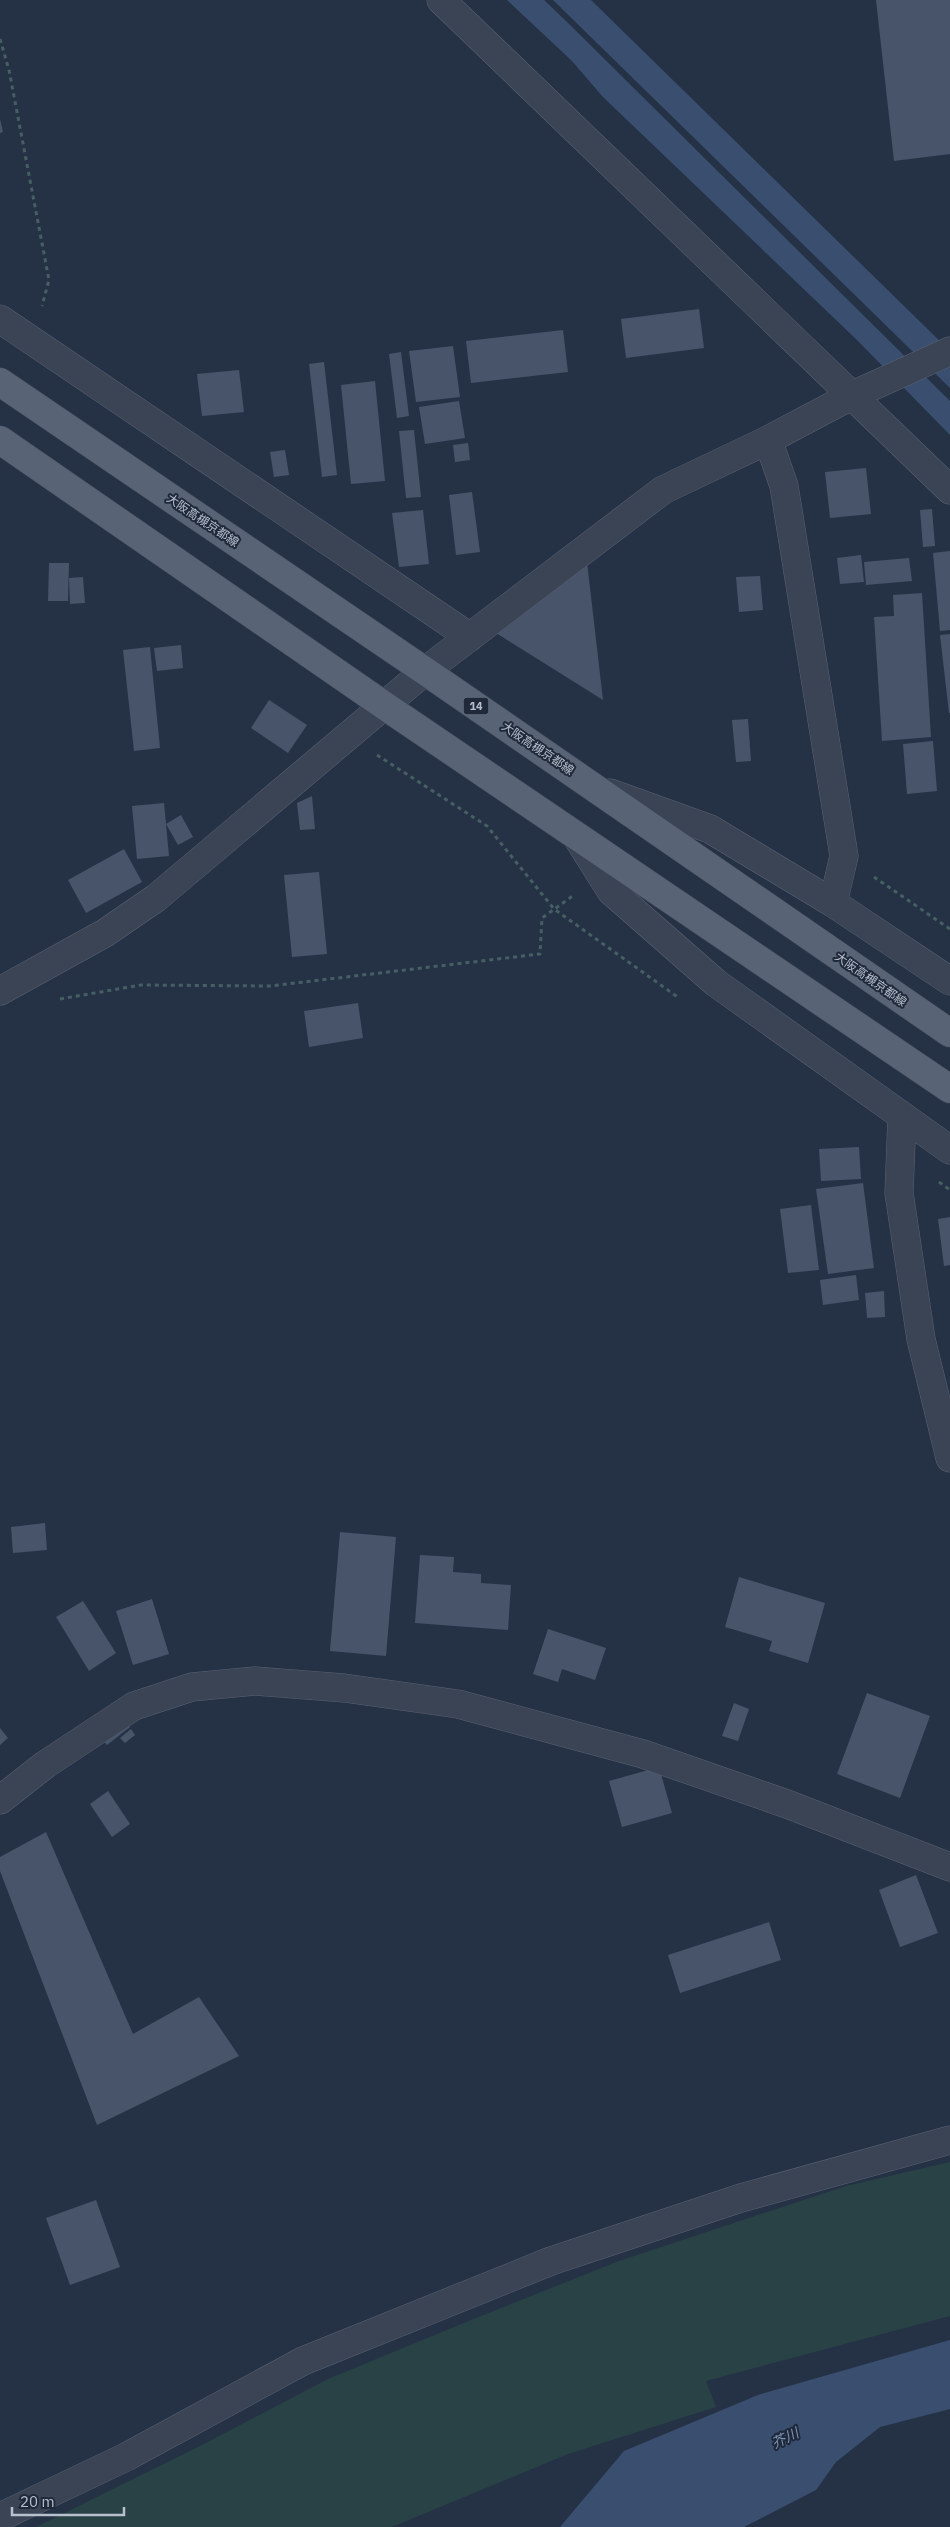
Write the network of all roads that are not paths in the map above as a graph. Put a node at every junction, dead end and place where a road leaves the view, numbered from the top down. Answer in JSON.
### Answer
{"nodes":[{"id":1,"x":442,"y":0,"type":"edge"},
{"id":2,"x":0,"y":319,"type":"edge"},
{"id":3,"x":950,"y":351,"type":"edge"},
{"id":4,"x":0,"y":382,"type":"edge"},
{"id":5,"x":851,"y":396,"type":"junction"},
{"id":6,"x":0,"y":440,"type":"edge"},
{"id":7,"x":768,"y":440,"type":"junction"},
{"id":8,"x":950,"y":490,"type":"edge"},
{"id":9,"x":470,"y":637,"type":"junction"},
{"id":10,"x":425,"y":671,"type":"junction"},
{"id":11,"x":385,"y":706,"type":"junction"},
{"id":12,"x":598,"y":789,"type":"junction"},
{"id":13,"x":577,"y":837,"type":"junction"},
{"id":14,"x":833,"y":903,"type":"junction"},
{"id":15,"x":950,"y":981,"type":"edge"},
{"id":16,"x":0,"y":991,"type":"edge"},
{"id":17,"x":950,"y":1033,"type":"edge"},
{"id":18,"x":950,"y":1089,"type":"edge"},
{"id":19,"x":902,"y":1117,"type":"junction"},
{"id":20,"x":950,"y":1150,"type":"edge"},
{"id":21,"x":950,"y":1458,"type":"edge"},
{"id":22,"x":0,"y":1800,"type":"edge"},
{"id":23,"x":950,"y":1867,"type":"edge"},
{"id":24,"x":950,"y":2140,"type":"edge"},
{"id":25,"x":0,"y":2517,"type":"edge"}],
"edges":[{"from":1,"to":5,"type":"street"},
{"from":2,"to":9,"type":"street"},
{"from":3,"to":5,"type":"street"},
{"from":4,"to":10,"type":"main road","name":"大阪高槻京都線","number":"14"},
{"from":5,"to":7,"type":"street"},
{"from":5,"to":8,"type":"street"},
{"from":6,"to":11,"type":"main road"},
{"from":7,"to":9,"type":"street"},
{"from":7,"to":14,"type":"street"},
{"from":9,"to":10,"type":"street"},
{"from":10,"to":11,"type":"street"},
{"from":10,"to":12,"type":"main road","name":"大阪高槻京都線","number":"14"},
{"from":11,"to":13,"type":"main road"},
{"from":11,"to":16,"type":"street"},
{"from":12,"to":14,"type":"street"},
{"from":12,"to":17,"type":"main road","name":"大阪高槻京都線","number":"14"},
{"from":13,"to":18,"type":"main road"},
{"from":13,"to":19,"type":"street"},
{"from":14,"to":15,"type":"street"},
{"from":19,"to":20,"type":"street"},
{"from":19,"to":21,"type":"street"},
{"from":22,"to":23,"type":"street"},
{"from":24,"to":25,"type":"street"}]}
